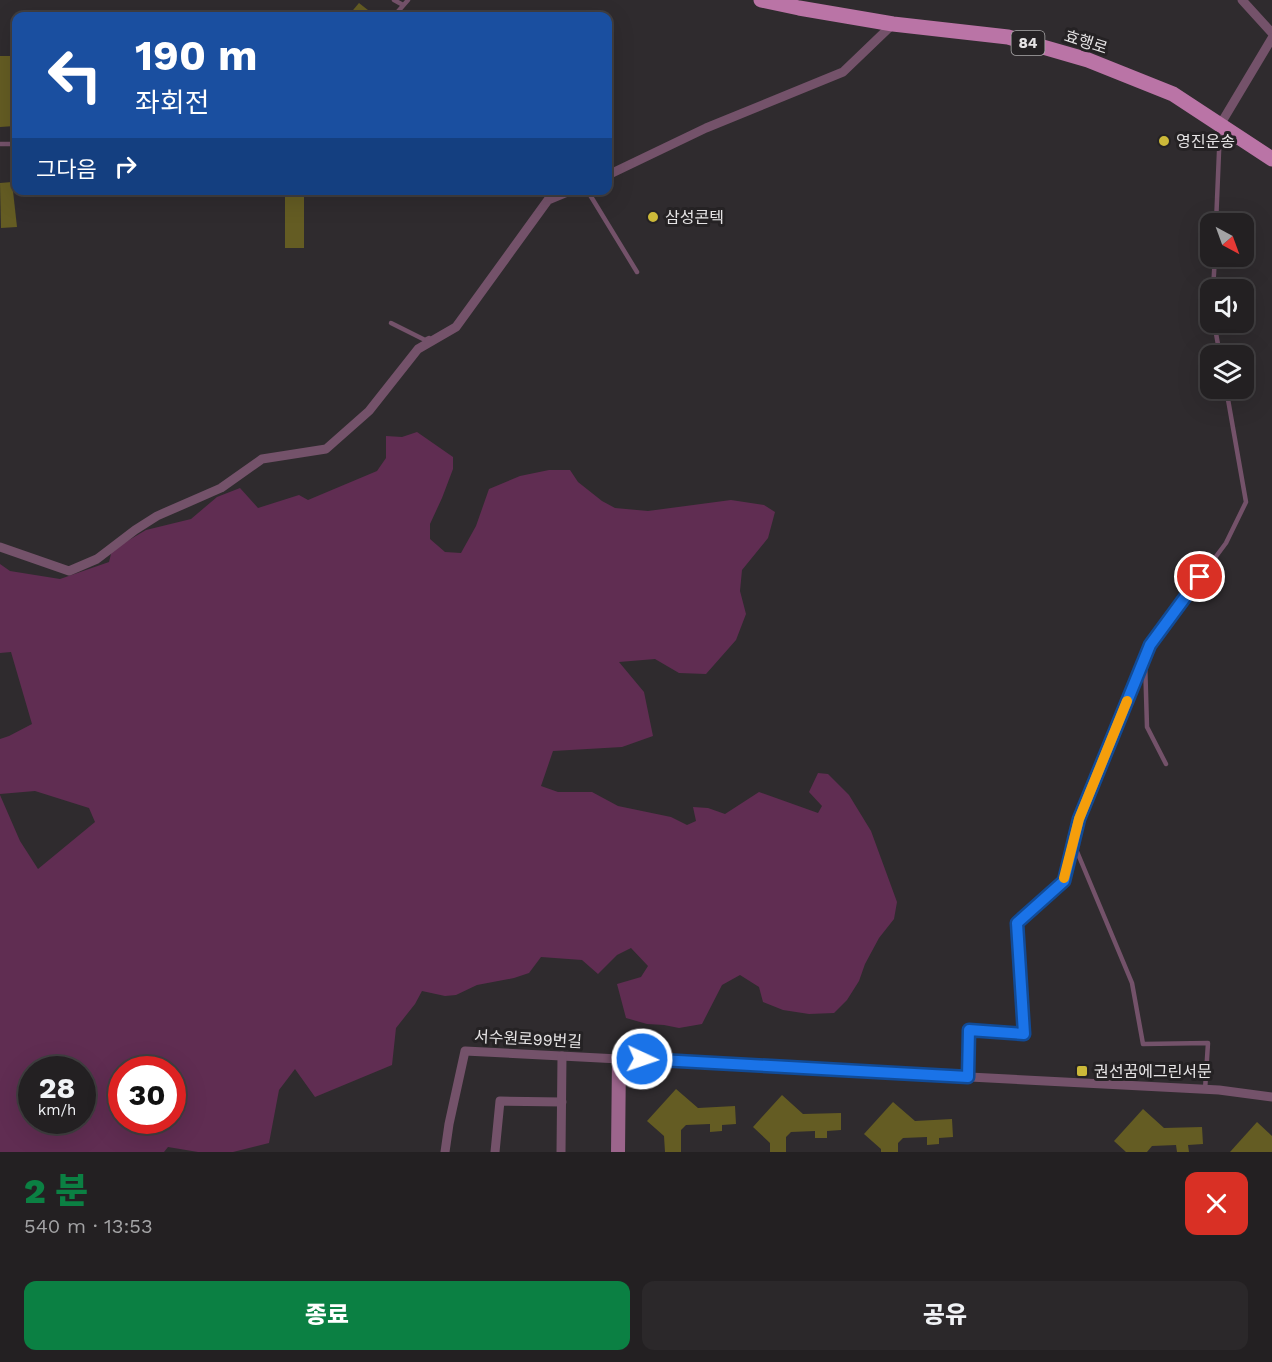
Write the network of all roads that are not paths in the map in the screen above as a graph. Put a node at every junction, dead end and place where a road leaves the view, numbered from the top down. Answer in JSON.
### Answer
{"nodes":[{"id":1,"x":394,"y":0,"type":"edge"},
{"id":2,"x":408,"y":0,"type":"edge"},
{"id":3,"x":760,"y":0,"type":"edge"},
{"id":4,"x":1242,"y":0,"type":"edge"},
{"id":5,"x":790,"y":3,"type":"edge"},
{"id":6,"x":403,"y":5,"type":"junction"},
{"id":7,"x":397,"y":12,"type":"edge"},
{"id":8,"x":893,"y":24,"type":"junction"},
{"id":9,"x":1272,"y":33,"type":"edge"},
{"id":10,"x":1272,"y":38,"type":"edge"},
{"id":11,"x":1220,"y":125,"type":"junction"},
{"id":12,"x":1272,"y":159,"type":"edge"},
{"id":13,"x":612,"y":173,"type":"edge"},
{"id":14,"x":560,"y":195,"type":"edge"},
{"id":15,"x":590,"y":195,"type":"edge"},
{"id":16,"x":1216,"y":213,"type":"edge"},
{"id":17,"x":637,"y":272,"type":"dead end"},
{"id":18,"x":391,"y":323,"type":"dead end"},
{"id":19,"x":456,"y":327,"type":"junction"},
{"id":20,"x":1228,"y":399,"type":"edge"},
{"id":21,"x":0,"y":547,"type":"edge"},
{"id":22,"x":1145,"y":656,"type":"junction"},
{"id":23,"x":1166,"y":764,"type":"dead end"},
{"id":24,"x":1073,"y":842,"type":"junction"},
{"id":25,"x":562,"y":1056,"type":"junction"},
{"id":26,"x":619,"y":1058,"type":"junction"},
{"id":27,"x":968,"y":1077,"type":"junction"},
{"id":28,"x":1205,"y":1090,"type":"junction"},
{"id":29,"x":1272,"y":1097,"type":"edge"},
{"id":30,"x":562,"y":1102,"type":"junction"},
{"id":31,"x":445,"y":1152,"type":"edge"},
{"id":32,"x":495,"y":1152,"type":"edge"},
{"id":33,"x":561,"y":1152,"type":"edge"},
{"id":34,"x":618,"y":1152,"type":"edge"}],
"edges":[{"from":1,"to":6,"type":"lane"},
{"from":2,"to":6,"type":"lane"},
{"from":3,"to":5,"type":"main road","name":"효행로","number":"84"},
{"from":4,"to":9,"type":"street"},
{"from":5,"to":8,"type":"main road","name":"효행로","number":"84"},
{"from":6,"to":7,"type":"lane"},
{"from":8,"to":11,"type":"main road","name":"효행로","number":"84"},
{"from":8,"to":13,"type":"street"},
{"from":10,"to":11,"type":"street"},
{"from":11,"to":12,"type":"main road","name":"효행로","number":"84"},
{"from":11,"to":16,"type":"lane"},
{"from":14,"to":19,"type":"street"},
{"from":15,"to":17,"type":"lane"},
{"from":18,"to":19,"type":"lane"},
{"from":19,"to":21,"type":"street"},
{"from":20,"to":22,"type":"lane"},
{"from":22,"to":23,"type":"lane"},
{"from":22,"to":24,"type":"lane"},
{"from":24,"to":27,"type":"lane"},
{"from":24,"to":28,"type":"lane"},
{"from":25,"to":26,"type":"street","name":"서수원로99번길"},
{"from":25,"to":30,"type":"street"},
{"from":25,"to":31,"type":"street","name":"서수원로99번길"},
{"from":26,"to":27,"type":"street","name":"서수원로99번길"},
{"from":26,"to":34,"type":"street"},
{"from":27,"to":28,"type":"street","name":"서수원로99번길"},
{"from":28,"to":29,"type":"street","name":"서수원로99번길"},
{"from":30,"to":32,"type":"street"},
{"from":30,"to":33,"type":"street"}]}
